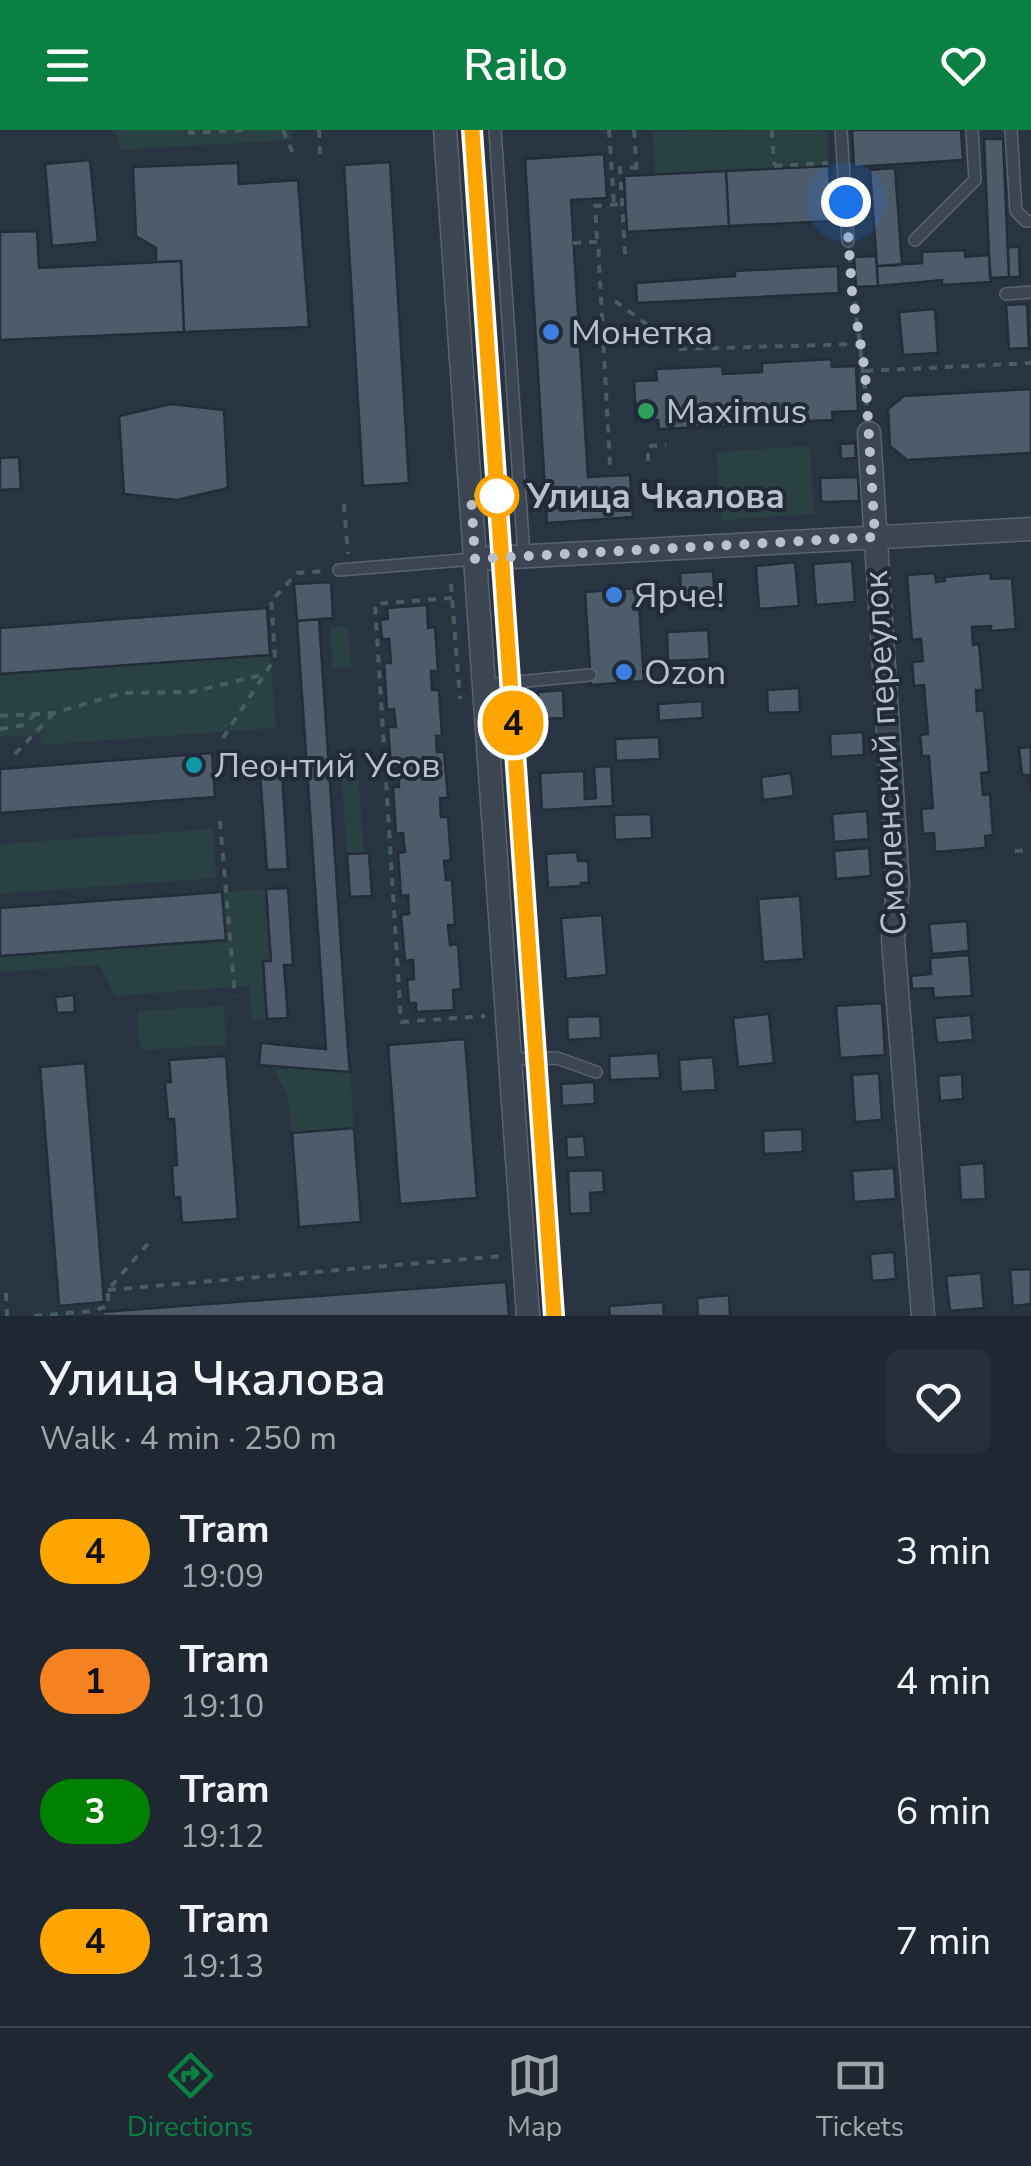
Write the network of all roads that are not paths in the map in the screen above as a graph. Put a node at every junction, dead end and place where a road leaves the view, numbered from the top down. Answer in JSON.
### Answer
{"nodes":[{"id":1,"x":445,"y":130,"type":"edge"},
{"id":2,"x":495,"y":130,"type":"edge"},
{"id":3,"x":841,"y":130,"type":"edge"},
{"id":4,"x":972,"y":130,"type":"edge"},
{"id":5,"x":1011,"y":130,"type":"edge"},
{"id":6,"x":1031,"y":221,"type":"edge"},
{"id":7,"x":914,"y":240,"type":"dead end"},
{"id":8,"x":848,"y":241,"type":"road end"},
{"id":9,"x":1031,"y":292,"type":"edge"},
{"id":10,"x":1006,"y":294,"type":"dead end"},
{"id":11,"x":869,"y":433,"type":"road end"},
{"id":12,"x":1031,"y":529,"type":"edge"},
{"id":13,"x":875,"y":537,"type":"junction"},
{"id":14,"x":524,"y":556,"type":"junction"},
{"id":15,"x":475,"y":559,"type":"junction"},
{"id":16,"x":344,"y":566,"type":"road end"},
{"id":17,"x":590,"y":676,"type":"dead end"},
{"id":18,"x":484,"y":685,"type":"junction"},
{"id":19,"x":510,"y":1058,"type":"junction"},
{"id":20,"x":596,"y":1072,"type":"dead end"},
{"id":21,"x":528,"y":1316,"type":"edge"},
{"id":22,"x":924,"y":1316,"type":"edge"}],
"edges":[{"from":1,"to":15,"type":"street"},
{"from":2,"to":14,"type":"lane"},
{"from":3,"to":8,"type":"lane"},
{"from":4,"to":7,"type":"lane"},
{"from":5,"to":6,"type":"lane"},
{"from":9,"to":10,"type":"lane"},
{"from":11,"to":13,"type":"street","name":"Смоленский переулок"},
{"from":12,"to":13,"type":"street"},
{"from":13,"to":14,"type":"street"},
{"from":13,"to":22,"type":"street","name":"Смоленский переулок"},
{"from":14,"to":15,"type":"street"},
{"from":15,"to":16,"type":"lane"},
{"from":15,"to":18,"type":"street"},
{"from":17,"to":18,"type":"lane"},
{"from":18,"to":19,"type":"street"},
{"from":19,"to":20,"type":"lane"},
{"from":19,"to":21,"type":"street"}]}
